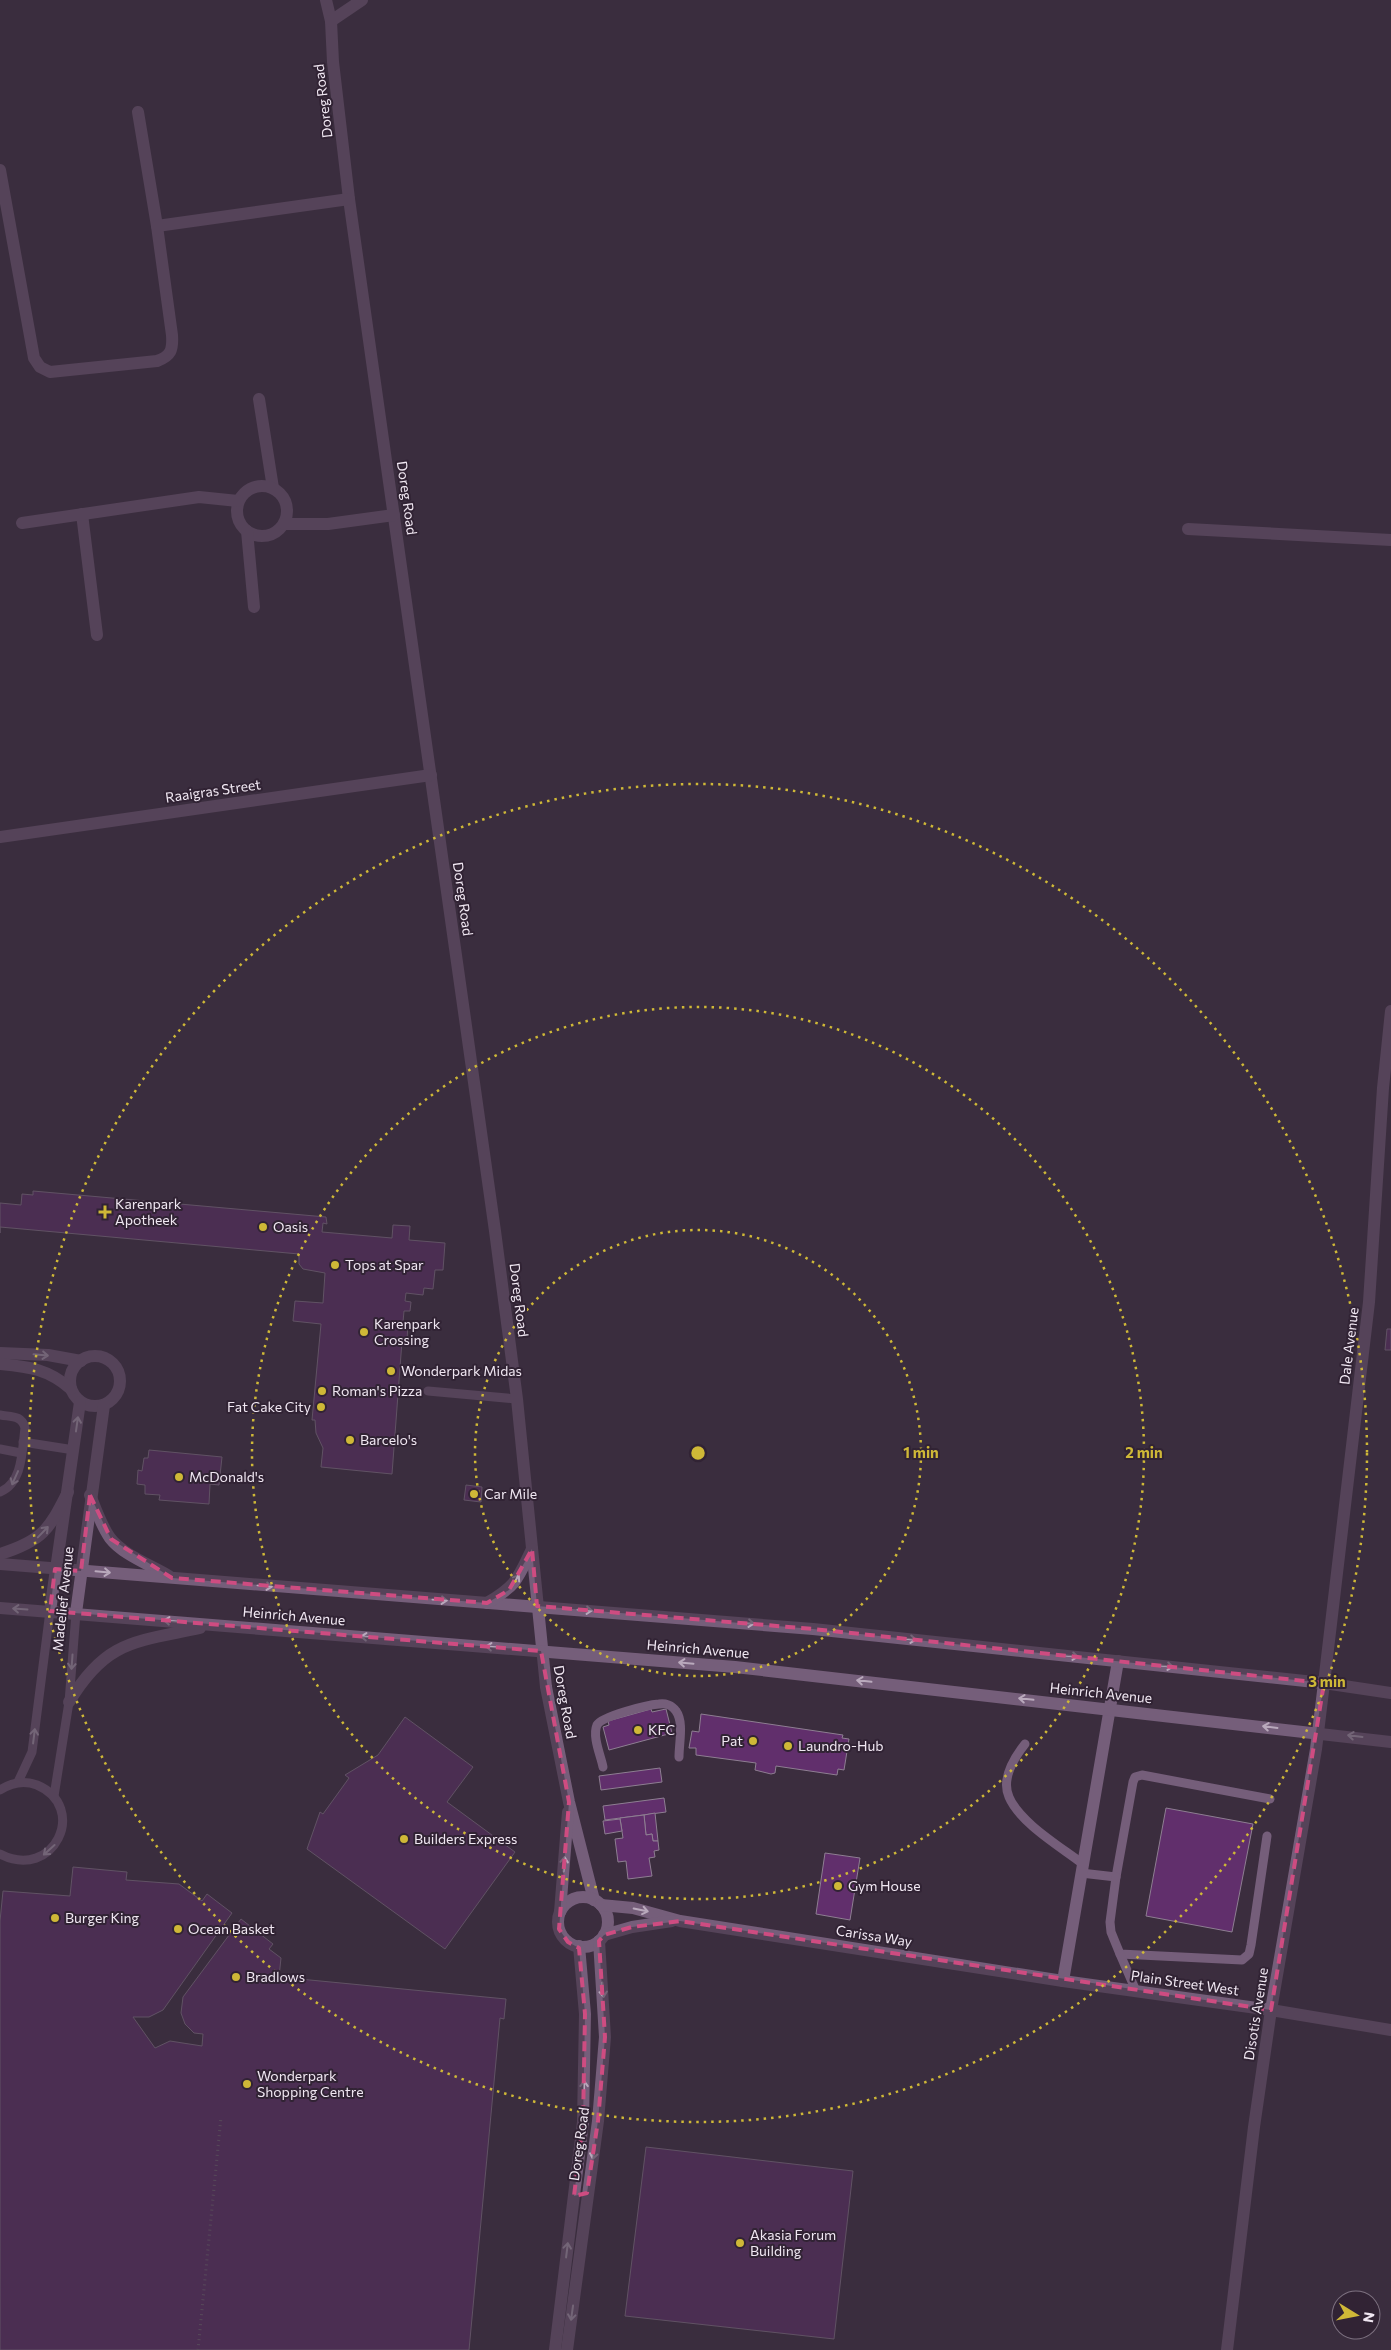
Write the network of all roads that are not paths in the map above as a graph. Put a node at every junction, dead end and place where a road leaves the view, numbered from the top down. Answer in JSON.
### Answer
{"nodes":[{"id":1,"x":326,"y":0,"type":"edge"},
{"id":2,"x":362,"y":0,"type":"edge"},
{"id":3,"x":331,"y":21,"type":"junction"},
{"id":4,"x":138,"y":112,"type":"dead end"},
{"id":5,"x":0,"y":170,"type":"edge"},
{"id":6,"x":350,"y":199,"type":"junction"},
{"id":7,"x":157,"y":226,"type":"junction"},
{"id":8,"x":259,"y":399,"type":"dead end"},
{"id":9,"x":273,"y":488,"type":"junction"},
{"id":10,"x":238,"y":501,"type":"junction"},
{"id":11,"x":82,"y":514,"type":"junction"},
{"id":12,"x":394,"y":515,"type":"junction"},
{"id":13,"x":22,"y":523,"type":"dead end"},
{"id":14,"x":284,"y":524,"type":"junction"},
{"id":15,"x":1188,"y":529,"type":"dead end"},
{"id":16,"x":247,"y":531,"type":"junction"},
{"id":17,"x":1391,"y":540,"type":"edge"},
{"id":18,"x":254,"y":607,"type":"dead end"},
{"id":19,"x":97,"y":635,"type":"dead end"},
{"id":20,"x":431,"y":775,"type":"junction"},
{"id":21,"x":0,"y":837,"type":"edge"},
{"id":22,"x":1391,"y":1011,"type":"edge"},
{"id":23,"x":1387,"y":1088,"type":"edge"},
{"id":24,"x":0,"y":1353,"type":"edge"},
{"id":25,"x":81,"y":1360,"type":"junction"},
{"id":26,"x":0,"y":1364,"type":"edge"},
{"id":27,"x":71,"y":1390,"type":"junction"},
{"id":28,"x":428,"y":1391,"type":"dead end"},
{"id":29,"x":517,"y":1399,"type":"junction"},
{"id":30,"x":80,"y":1402,"type":"junction"},
{"id":31,"x":104,"y":1405,"type":"junction"},
{"id":32,"x":0,"y":1415,"type":"edge"},
{"id":33,"x":23,"y":1442,"type":"junction"},
{"id":34,"x":0,"y":1449,"type":"edge"},
{"id":35,"x":74,"y":1450,"type":"junction"},
{"id":36,"x":22,"y":1453,"type":"junction"},
{"id":37,"x":0,"y":1492,"type":"edge"},
{"id":38,"x":68,"y":1492,"type":"junction"},
{"id":39,"x":90,"y":1495,"type":"junction"},
{"id":40,"x":532,"y":1549,"type":"junction"},
{"id":41,"x":0,"y":1554,"type":"edge"},
{"id":42,"x":0,"y":1564,"type":"edge"},
{"id":43,"x":55,"y":1569,"type":"junction"},
{"id":44,"x":81,"y":1571,"type":"junction"},
{"id":45,"x":172,"y":1578,"type":"junction"},
{"id":46,"x":487,"y":1603,"type":"junction"},
{"id":47,"x":537,"y":1606,"type":"junction"},
{"id":48,"x":0,"y":1608,"type":"edge"},
{"id":49,"x":50,"y":1611,"type":"junction"},
{"id":50,"x":76,"y":1613,"type":"junction"},
{"id":51,"x":215,"y":1624,"type":"junction"},
{"id":52,"x":541,"y":1651,"type":"junction"},
{"id":53,"x":1118,"y":1661,"type":"junction"},
{"id":54,"x":1324,"y":1684,"type":"junction"},
{"id":55,"x":1391,"y":1693,"type":"edge"},
{"id":56,"x":69,"y":1702,"type":"junction"},
{"id":57,"x":1109,"y":1709,"type":"junction"},
{"id":58,"x":1318,"y":1732,"type":"junction"},
{"id":59,"x":1391,"y":1742,"type":"edge"},
{"id":60,"x":1025,"y":1744,"type":"dead end"},
{"id":61,"x":679,"y":1757,"type":"dead end"},
{"id":62,"x":603,"y":1767,"type":"dead end"},
{"id":63,"x":18,"y":1782,"type":"junction"},
{"id":64,"x":0,"y":1790,"type":"edge"},
{"id":65,"x":54,"y":1796,"type":"junction"},
{"id":66,"x":1270,"y":1799,"type":"dead end"},
{"id":67,"x":568,"y":1802,"type":"junction"},
{"id":68,"x":1268,"y":1836,"type":"dead end"},
{"id":69,"x":0,"y":1854,"type":"edge"},
{"id":70,"x":1082,"y":1869,"type":"junction"},
{"id":71,"x":1116,"y":1877,"type":"junction"},
{"id":72,"x":598,"y":1902,"type":"junction"},
{"id":73,"x":560,"y":1913,"type":"junction"},
{"id":74,"x":680,"y":1921,"type":"junction"},
{"id":75,"x":601,"y":1938,"type":"junction"},
{"id":76,"x":579,"y":1946,"type":"junction"},
{"id":77,"x":1120,"y":1954,"type":"junction"},
{"id":78,"x":1063,"y":1981,"type":"junction"},
{"id":79,"x":1136,"y":1991,"type":"junction"},
{"id":80,"x":1271,"y":2010,"type":"junction"},
{"id":81,"x":1391,"y":2030,"type":"edge"},
{"id":82,"x":587,"y":2193,"type":"junction"},
{"id":83,"x":574,"y":2196,"type":"junction"},
{"id":84,"x":555,"y":2350,"type":"edge"},
{"id":85,"x":567,"y":2350,"type":"edge"},
{"id":86,"x":1228,"y":2350,"type":"edge"}],
"edges":[{"from":1,"to":3,"type":"street","name":"Doreg Road"},
{"from":2,"to":3,"type":"street"},
{"from":3,"to":6,"type":"street","name":"Doreg Road"},
{"from":4,"to":7,"type":"street"},
{"from":5,"to":7,"type":"street"},
{"from":6,"to":7,"type":"street"},
{"from":6,"to":12,"type":"street","name":"Doreg Road"},
{"from":8,"to":9,"type":"street"},
{"from":9,"to":10,"type":"street"},
{"from":9,"to":14,"type":"street"},
{"from":10,"to":11,"type":"street"},
{"from":10,"to":16,"type":"street"},
{"from":11,"to":13,"type":"street"},
{"from":11,"to":19,"type":"street"},
{"from":12,"to":14,"type":"street"},
{"from":12,"to":20,"type":"street","name":"Doreg Road"},
{"from":14,"to":16,"type":"street"},
{"from":15,"to":17,"type":"street"},
{"from":16,"to":18,"type":"street"},
{"from":20,"to":21,"type":"street","name":"Raaigras Street"},
{"from":20,"to":29,"type":"street","name":"Doreg Road"},
{"from":22,"to":23,"type":"street","name":"Dale Avenue"},
{"from":23,"to":54,"type":"street","name":"Dale Avenue"},
{"from":24,"to":25,"type":"street","one_way":true},
{"from":25,"to":27,"type":"street"},
{"from":25,"to":31,"type":"street"},
{"from":26,"to":27,"type":"street"},
{"from":27,"to":30,"type":"street"},
{"from":28,"to":29,"type":"lane"},
{"from":29,"to":40,"type":"street","name":"Doreg Road"},
{"from":30,"to":31,"type":"street"},
{"from":35,"to":30,"type":"street","name":"Madelief Avenue","one_way":true},
{"from":31,"to":39,"type":"street","name":"Madelief Avenue"},
{"from":32,"to":33,"type":"lane"},
{"from":33,"to":35,"type":"lane"},
{"from":33,"to":36,"type":"lane"},
{"from":34,"to":36,"type":"lane"},
{"from":35,"to":38,"type":"street","name":"Madelief Avenue"},
{"from":36,"to":37,"type":"lane","one_way":true},
{"from":41,"to":38,"type":"street","one_way":true},
{"from":38,"to":43,"type":"street","name":"Madelief Avenue"},
{"from":39,"to":44,"type":"street","name":"Madelief Avenue"},
{"from":39,"to":45,"type":"street"},
{"from":46,"to":40,"type":"street","one_way":true},
{"from":40,"to":47,"type":"street","name":"Doreg Road"},
{"from":42,"to":43,"type":"street","name":"Heinrich Avenue"},
{"from":43,"to":44,"type":"street","name":"Heinrich Avenue"},
{"from":43,"to":49,"type":"street","name":"Madelief Avenue"},
{"from":44,"to":45,"type":"street","name":"Heinrich Avenue","one_way":true},
{"from":44,"to":50,"type":"street","name":"Madelief Avenue"},
{"from":45,"to":46,"type":"street","name":"Heinrich Avenue","one_way":true},
{"from":46,"to":47,"type":"street","name":"Heinrich Avenue"},
{"from":47,"to":52,"type":"street","name":"Doreg Road"},
{"from":47,"to":53,"type":"street","name":"Heinrich Avenue","one_way":true},
{"from":49,"to":48,"type":"street","name":"Heinrich Avenue","one_way":true},
{"from":49,"to":50,"type":"street","name":"Heinrich Avenue"},
{"from":63,"to":49,"type":"lane","name":"Madelief Avenue","one_way":true},
{"from":51,"to":50,"type":"street","name":"Heinrich Avenue","one_way":true},
{"from":50,"to":56,"type":"lane","name":"Madelief Avenue","one_way":true},
{"from":52,"to":51,"type":"street","name":"Heinrich Avenue","one_way":true},
{"from":51,"to":56,"type":"street"},
{"from":57,"to":52,"type":"street","name":"Heinrich Avenue","one_way":true},
{"from":52,"to":67,"type":"street","name":"Doreg Road"},
{"from":53,"to":54,"type":"street","name":"Heinrich Avenue","one_way":true},
{"from":53,"to":57,"type":"street"},
{"from":54,"to":55,"type":"street","name":"Heinrich Avenue"},
{"from":54,"to":58,"type":"street","name":"Disotis Avenue"},
{"from":56,"to":65,"type":"lane","name":"Madelief Avenue"},
{"from":58,"to":57,"type":"street","name":"Heinrich Avenue","one_way":true},
{"from":57,"to":70,"type":"street"},
{"from":59,"to":58,"type":"street","name":"Heinrich Avenue","one_way":true},
{"from":58,"to":80,"type":"street","name":"Disotis Avenue"},
{"from":60,"to":70,"type":"lane"},
{"from":61,"to":62,"type":"lane"},
{"from":63,"to":64,"type":"lane"},
{"from":63,"to":65,"type":"lane"},
{"from":65,"to":69,"type":"lane","one_way":true},
{"from":66,"to":71,"type":"lane"},
{"from":67,"to":72,"type":"street","name":"Doreg Road"},
{"from":73,"to":67,"type":"street","name":"Doreg Road","one_way":true},
{"from":68,"to":77,"type":"lane"},
{"from":70,"to":71,"type":"lane"},
{"from":70,"to":78,"type":"street"},
{"from":71,"to":77,"type":"lane"},
{"from":72,"to":73,"type":"street"},
{"from":72,"to":74,"type":"street","name":"Carissa Way","one_way":true},
{"from":72,"to":75,"type":"street","name":"Doreg Road"},
{"from":73,"to":76,"type":"street","name":"Doreg Road"},
{"from":74,"to":75,"type":"street","name":"Carissa Way"},
{"from":74,"to":78,"type":"street","name":"Carissa Way"},
{"from":75,"to":76,"type":"street"},
{"from":75,"to":82,"type":"street","name":"Doreg Road","one_way":true},
{"from":83,"to":76,"type":"street","name":"Doreg Road","one_way":true},
{"from":77,"to":79,"type":"lane"},
{"from":78,"to":79,"type":"street","name":"Plain Street West"},
{"from":79,"to":80,"type":"street","name":"Plain Street West"},
{"from":80,"to":81,"type":"street","name":"Plain Street West"},
{"from":80,"to":86,"type":"street","name":"Disotis Avenue"},
{"from":82,"to":83,"type":"street"},
{"from":82,"to":85,"type":"street","name":"Doreg Road","one_way":true},
{"from":84,"to":83,"type":"street","name":"Doreg Road","one_way":true}]}
